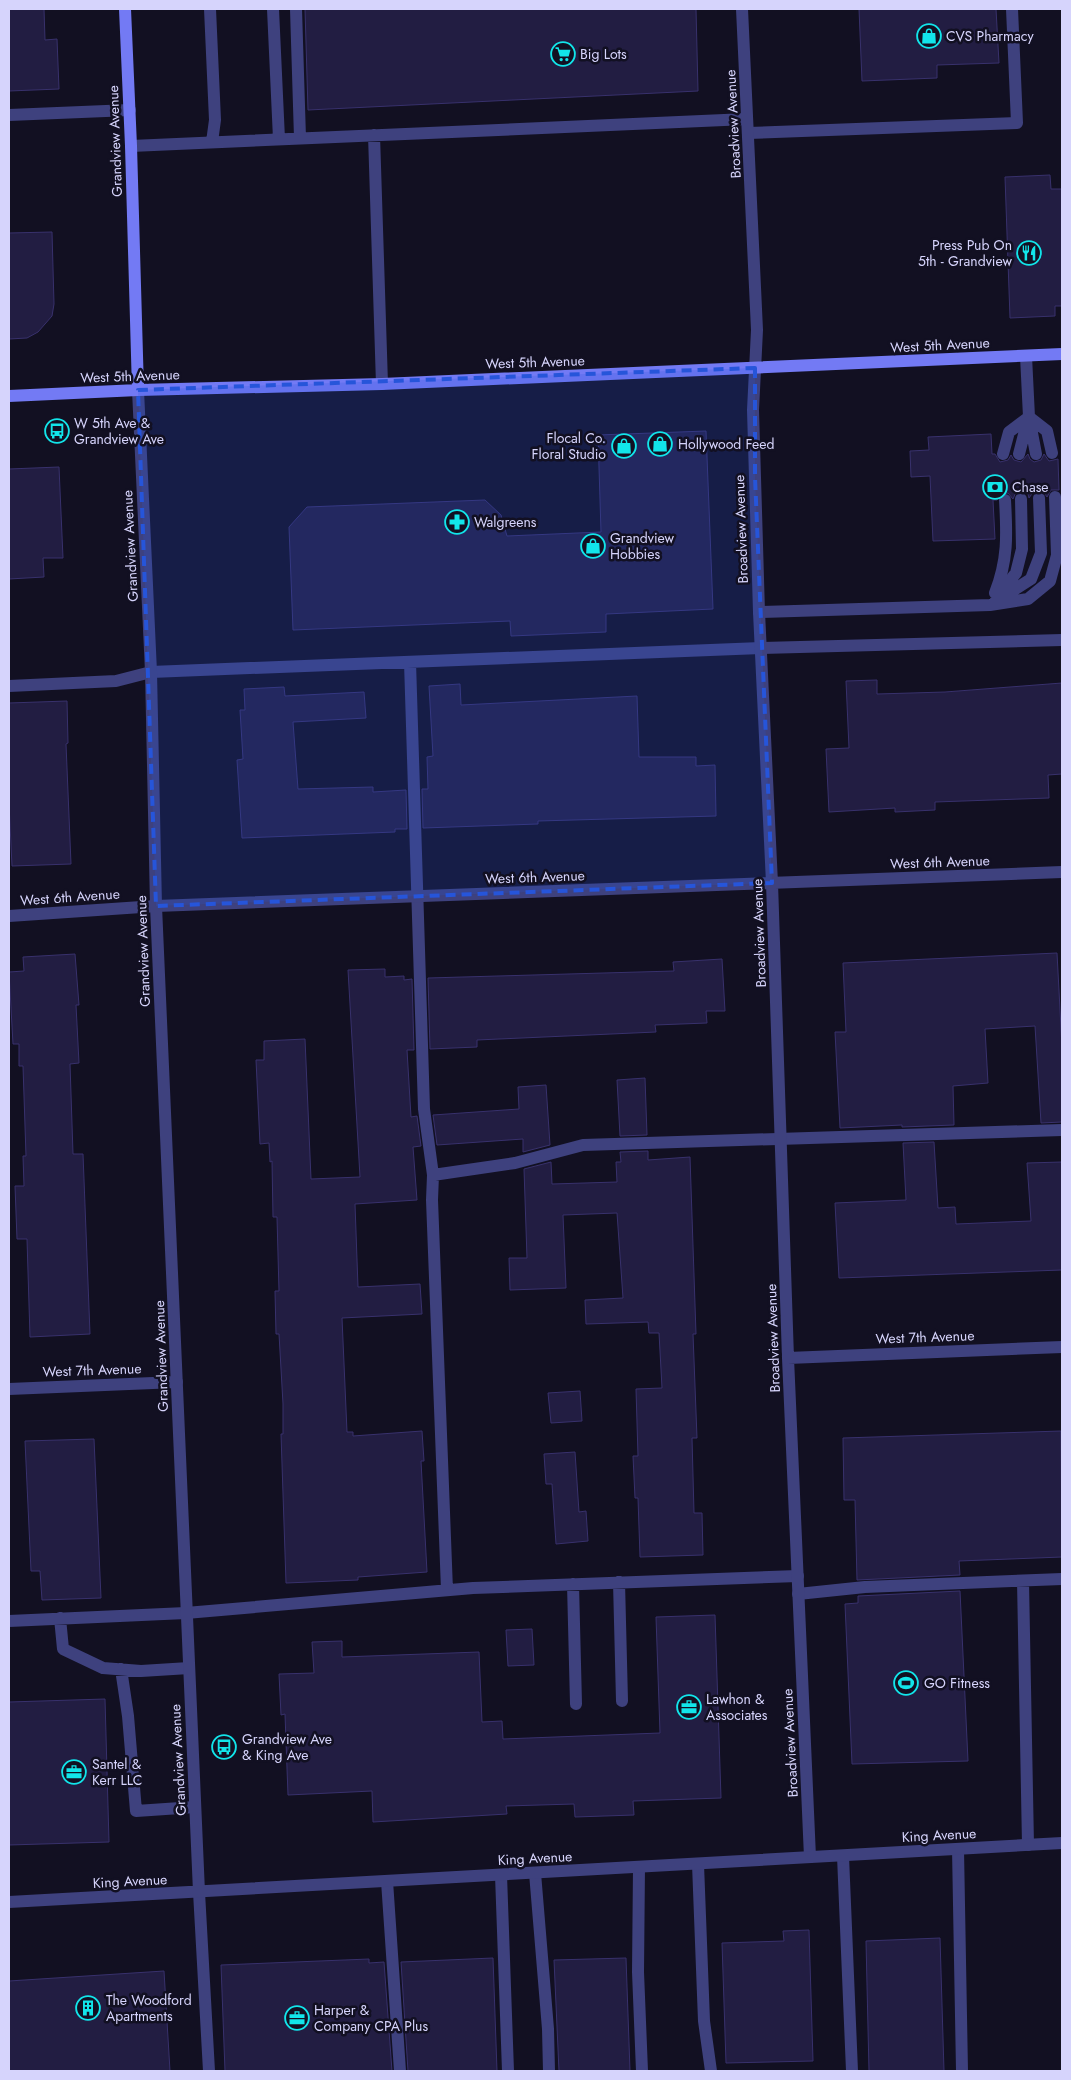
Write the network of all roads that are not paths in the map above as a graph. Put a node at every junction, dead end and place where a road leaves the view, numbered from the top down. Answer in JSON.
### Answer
{"nodes":[{"id":1,"x":125,"y":9,"type":"edge"},
{"id":2,"x":210,"y":9,"type":"edge"},
{"id":3,"x":273,"y":9,"type":"edge"},
{"id":4,"x":296,"y":9,"type":"edge"},
{"id":5,"x":742,"y":9,"type":"edge"},
{"id":6,"x":1012,"y":9,"type":"edge"},
{"id":7,"x":130,"y":110,"type":"junction"},
{"id":8,"x":9,"y":115,"type":"edge"},
{"id":9,"x":747,"y":119,"type":"junction"},
{"id":10,"x":748,"y":133,"type":"junction"},
{"id":11,"x":374,"y":135,"type":"junction"},
{"id":12,"x":300,"y":138,"type":"junction"},
{"id":13,"x":279,"y":140,"type":"junction"},
{"id":14,"x":212,"y":142,"type":"junction"},
{"id":15,"x":131,"y":146,"type":"junction"},
{"id":16,"x":1062,"y":354,"type":"edge"},
{"id":17,"x":1026,"y":356,"type":"junction"},
{"id":18,"x":755,"y":368,"type":"junction"},
{"id":19,"x":382,"y":384,"type":"junction"},
{"id":20,"x":138,"y":390,"type":"junction"},
{"id":21,"x":9,"y":396,"type":"edge"},
{"id":22,"x":1029,"y":417,"type":"junction"},
{"id":23,"x":1052,"y":453,"type":"dead end"},
{"id":24,"x":1003,"y":454,"type":"dead end"},
{"id":25,"x":1019,"y":454,"type":"dead end"},
{"id":26,"x":1036,"y":454,"type":"dead end"},
{"id":27,"x":1055,"y":497,"type":"dead end"},
{"id":28,"x":1021,"y":498,"type":"dead end"},
{"id":29,"x":1039,"y":498,"type":"dead end"},
{"id":30,"x":1005,"y":500,"type":"dead end"},
{"id":31,"x":990,"y":605,"type":"junction"},
{"id":32,"x":759,"y":612,"type":"junction"},
{"id":33,"x":1062,"y":640,"type":"edge"},
{"id":34,"x":761,"y":648,"type":"junction"},
{"id":35,"x":410,"y":662,"type":"junction"},
{"id":36,"x":151,"y":672,"type":"junction"},
{"id":37,"x":9,"y":686,"type":"edge"},
{"id":38,"x":1062,"y":872,"type":"edge"},
{"id":39,"x":772,"y":884,"type":"junction"},
{"id":40,"x":417,"y":896,"type":"junction"},
{"id":41,"x":156,"y":906,"type":"junction"},
{"id":42,"x":9,"y":916,"type":"edge"},
{"id":43,"x":1062,"y":1130,"type":"edge"},
{"id":44,"x":780,"y":1139,"type":"junction"},
{"id":45,"x":433,"y":1175,"type":"junction"},
{"id":46,"x":1062,"y":1347,"type":"edge"},
{"id":47,"x":788,"y":1358,"type":"junction"},
{"id":48,"x":177,"y":1382,"type":"junction"},
{"id":49,"x":9,"y":1389,"type":"edge"},
{"id":50,"x":798,"y":1576,"type":"junction"},
{"id":51,"x":1062,"y":1579,"type":"edge"},
{"id":52,"x":1023,"y":1580,"type":"junction"},
{"id":53,"x":619,"y":1582,"type":"junction"},
{"id":54,"x":573,"y":1584,"type":"junction"},
{"id":55,"x":447,"y":1590,"type":"junction"},
{"id":56,"x":798,"y":1594,"type":"junction"},
{"id":57,"x":186,"y":1613,"type":"junction"},
{"id":58,"x":60,"y":1618,"type":"junction"},
{"id":59,"x":9,"y":1621,"type":"edge"},
{"id":60,"x":189,"y":1668,"type":"junction"},
{"id":61,"x":121,"y":1669,"type":"junction"},
{"id":62,"x":622,"y":1701,"type":"dead end"},
{"id":63,"x":576,"y":1704,"type":"dead end"},
{"id":64,"x":195,"y":1807,"type":"junction"},
{"id":65,"x":1062,"y":1843,"type":"edge"},
{"id":66,"x":1028,"y":1845,"type":"junction"},
{"id":67,"x":958,"y":1849,"type":"junction"},
{"id":68,"x":843,"y":1856,"type":"junction"},
{"id":69,"x":810,"y":1857,"type":"junction"},
{"id":70,"x":698,"y":1864,"type":"junction"},
{"id":71,"x":639,"y":1867,"type":"junction"},
{"id":72,"x":535,"y":1873,"type":"junction"},
{"id":73,"x":501,"y":1875,"type":"junction"},
{"id":74,"x":387,"y":1881,"type":"junction"},
{"id":75,"x":199,"y":1892,"type":"junction"},
{"id":76,"x":9,"y":1902,"type":"edge"},
{"id":77,"x":209,"y":2071,"type":"edge"},
{"id":78,"x":400,"y":2071,"type":"edge"},
{"id":79,"x":508,"y":2071,"type":"edge"},
{"id":80,"x":549,"y":2071,"type":"edge"},
{"id":81,"x":642,"y":2071,"type":"edge"},
{"id":82,"x":711,"y":2071,"type":"edge"},
{"id":83,"x":852,"y":2071,"type":"edge"},
{"id":84,"x":962,"y":2071,"type":"edge"}],
"edges":[{"from":1,"to":7,"type":"main road","name":"Grandview Avenue"},
{"from":2,"to":14,"type":"street"},
{"from":3,"to":13,"type":"street"},
{"from":4,"to":12,"type":"street"},
{"from":5,"to":9,"type":"street","name":"Broadview Avenue"},
{"from":6,"to":10,"type":"street"},
{"from":7,"to":8,"type":"street"},
{"from":7,"to":15,"type":"main road","name":"Grandview Avenue"},
{"from":9,"to":10,"type":"street","name":"Broadview Avenue"},
{"from":9,"to":11,"type":"street"},
{"from":10,"to":18,"type":"street","name":"Broadview Avenue"},
{"from":11,"to":12,"type":"street"},
{"from":11,"to":19,"type":"street"},
{"from":12,"to":13,"type":"street"},
{"from":13,"to":14,"type":"street"},
{"from":14,"to":15,"type":"street"},
{"from":15,"to":20,"type":"main road","name":"Grandview Avenue"},
{"from":16,"to":17,"type":"main road","name":"West 5th Avenue"},
{"from":17,"to":18,"type":"main road","name":"West 5th Avenue"},
{"from":17,"to":22,"type":"street"},
{"from":18,"to":19,"type":"main road","name":"West 5th Avenue"},
{"from":18,"to":32,"type":"street","name":"Broadview Avenue"},
{"from":19,"to":20,"type":"main road","name":"West 5th Avenue"},
{"from":20,"to":21,"type":"main road","name":"West 5th Avenue"},
{"from":20,"to":36,"type":"street","name":"Grandview Avenue"},
{"from":22,"to":23,"type":"street"},
{"from":22,"to":24,"type":"street"},
{"from":22,"to":25,"type":"street"},
{"from":22,"to":26,"type":"street"},
{"from":27,"to":31,"type":"street"},
{"from":28,"to":31,"type":"street"},
{"from":29,"to":31,"type":"street"},
{"from":30,"to":31,"type":"street"},
{"from":31,"to":32,"type":"street"},
{"from":32,"to":34,"type":"street","name":"Broadview Avenue"},
{"from":33,"to":34,"type":"street"},
{"from":34,"to":35,"type":"street"},
{"from":34,"to":39,"type":"street","name":"Broadview Avenue"},
{"from":35,"to":36,"type":"street"},
{"from":35,"to":40,"type":"street"},
{"from":36,"to":37,"type":"street"},
{"from":36,"to":41,"type":"street","name":"Grandview Avenue"},
{"from":38,"to":39,"type":"street","name":"West 6th Avenue"},
{"from":39,"to":40,"type":"street","name":"West 6th Avenue"},
{"from":39,"to":44,"type":"street","name":"Broadview Avenue"},
{"from":40,"to":41,"type":"street","name":"West 6th Avenue"},
{"from":40,"to":45,"type":"street"},
{"from":41,"to":42,"type":"street","name":"West 6th Avenue"},
{"from":41,"to":48,"type":"street","name":"Grandview Avenue"},
{"from":43,"to":44,"type":"street"},
{"from":44,"to":45,"type":"street"},
{"from":44,"to":47,"type":"street","name":"Broadview Avenue"},
{"from":45,"to":55,"type":"street"},
{"from":46,"to":47,"type":"street","name":"West 7th Avenue"},
{"from":47,"to":50,"type":"street","name":"Broadview Avenue"},
{"from":48,"to":49,"type":"street","name":"West 7th Avenue"},
{"from":48,"to":57,"type":"street","name":"Grandview Avenue"},
{"from":50,"to":53,"type":"street"},
{"from":50,"to":56,"type":"street","name":"Broadview Avenue"},
{"from":51,"to":52,"type":"street"},
{"from":52,"to":56,"type":"street"},
{"from":52,"to":66,"type":"street"},
{"from":53,"to":54,"type":"street"},
{"from":53,"to":62,"type":"street"},
{"from":54,"to":55,"type":"street"},
{"from":54,"to":63,"type":"street"},
{"from":55,"to":57,"type":"street"},
{"from":56,"to":69,"type":"street","name":"Broadview Avenue"},
{"from":57,"to":58,"type":"street"},
{"from":57,"to":60,"type":"street","name":"Grandview Avenue"},
{"from":58,"to":59,"type":"street"},
{"from":58,"to":61,"type":"street"},
{"from":60,"to":61,"type":"street"},
{"from":60,"to":64,"type":"street","name":"Grandview Avenue"},
{"from":61,"to":64,"type":"street"},
{"from":64,"to":75,"type":"street","name":"Grandview Avenue"},
{"from":65,"to":66,"type":"street","name":"King Avenue"},
{"from":66,"to":67,"type":"street","name":"King Avenue"},
{"from":67,"to":68,"type":"street","name":"King Avenue"},
{"from":67,"to":84,"type":"street"},
{"from":68,"to":69,"type":"street","name":"King Avenue"},
{"from":68,"to":83,"type":"street"},
{"from":69,"to":70,"type":"street","name":"King Avenue"},
{"from":70,"to":71,"type":"street","name":"King Avenue"},
{"from":70,"to":82,"type":"street"},
{"from":71,"to":72,"type":"street","name":"King Avenue"},
{"from":71,"to":81,"type":"street"},
{"from":72,"to":73,"type":"street","name":"King Avenue"},
{"from":72,"to":80,"type":"street"},
{"from":73,"to":74,"type":"street","name":"King Avenue"},
{"from":73,"to":79,"type":"street"},
{"from":74,"to":75,"type":"street","name":"King Avenue"},
{"from":74,"to":78,"type":"street"},
{"from":75,"to":76,"type":"street","name":"King Avenue"},
{"from":75,"to":77,"type":"street","name":"Grandview Avenue"}]}
